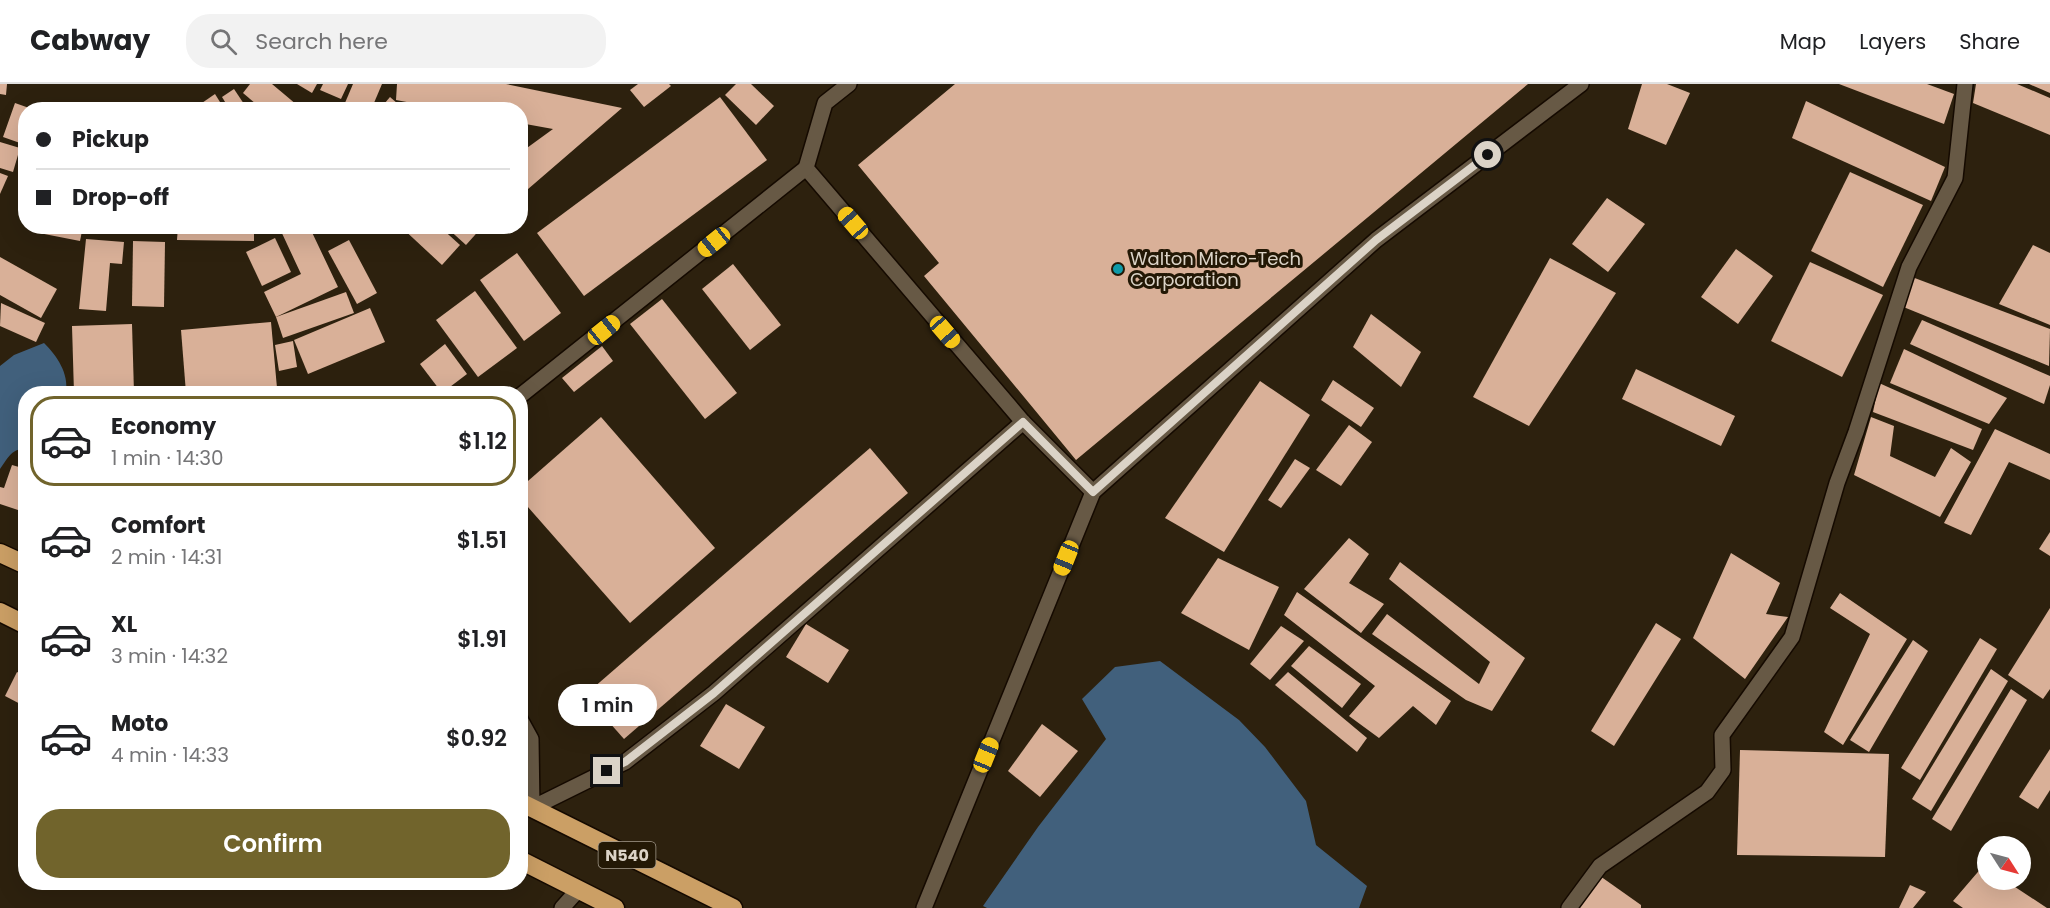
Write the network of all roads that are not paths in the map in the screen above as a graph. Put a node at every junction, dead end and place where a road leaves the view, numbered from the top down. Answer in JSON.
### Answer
{"nodes":[{"id":1,"x":849,"y":84,"type":"edge"},
{"id":2,"x":1581,"y":84,"type":"edge"},
{"id":3,"x":1965,"y":84,"type":"edge"},
{"id":4,"x":806,"y":168,"type":"junction"},
{"id":5,"x":528,"y":390,"type":"edge"},
{"id":6,"x":1023,"y":422,"type":"junction"},
{"id":7,"x":1093,"y":492,"type":"junction"},
{"id":8,"x":0,"y":553,"type":"edge"},
{"id":9,"x":18,"y":561,"type":"edge"},
{"id":10,"x":0,"y":612,"type":"edge"},
{"id":11,"x":18,"y":621,"type":"edge"},
{"id":12,"x":528,"y":734,"type":"edge"},
{"id":13,"x":528,"y":779,"type":"edge"},
{"id":14,"x":528,"y":804,"type":"edge"},
{"id":15,"x":528,"y":806,"type":"edge"},
{"id":16,"x":528,"y":864,"type":"edge"},
{"id":17,"x":578,"y":890,"type":"junction"},
{"id":18,"x":562,"y":908,"type":"edge"},
{"id":19,"x":615,"y":908,"type":"edge"},
{"id":20,"x":733,"y":908,"type":"edge"},
{"id":21,"x":924,"y":908,"type":"edge"},
{"id":22,"x":1569,"y":908,"type":"edge"}],
"edges":[{"from":1,"to":4,"type":"street"},
{"from":2,"to":7,"type":"street"},
{"from":3,"to":22,"type":"street"},
{"from":4,"to":5,"type":"street"},
{"from":4,"to":6,"type":"street"},
{"from":6,"to":7,"type":"street"},
{"from":6,"to":14,"type":"street"},
{"from":7,"to":21,"type":"street"},
{"from":8,"to":9,"type":"highway"},
{"from":10,"to":11,"type":"highway"},
{"from":12,"to":13,"type":"street"},
{"from":15,"to":20,"type":"highway","number":"N540"},
{"from":16,"to":17,"type":"highway"},
{"from":17,"to":18,"type":"street"},
{"from":17,"to":19,"type":"highway"}]}
